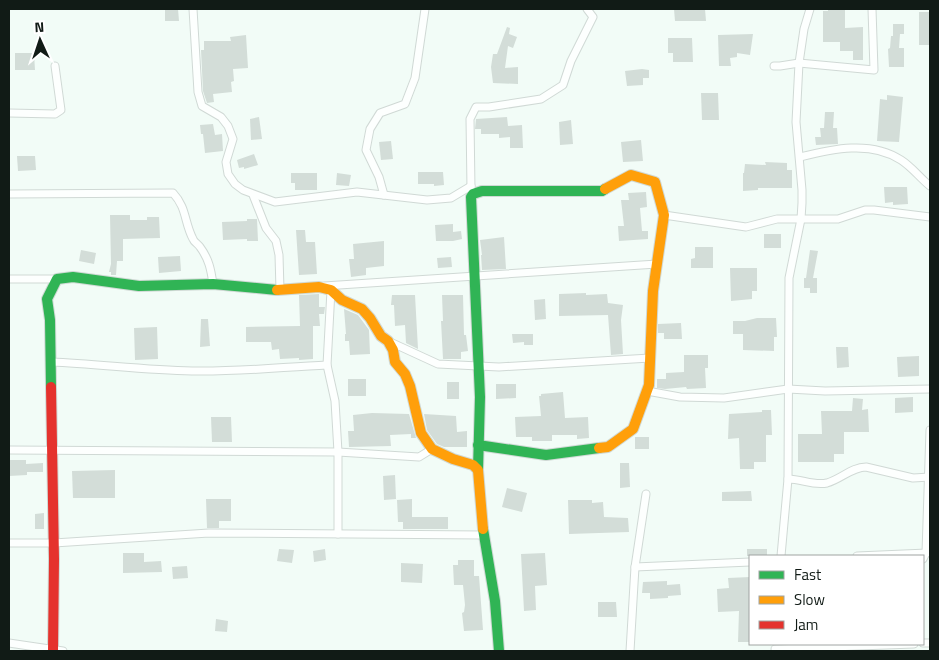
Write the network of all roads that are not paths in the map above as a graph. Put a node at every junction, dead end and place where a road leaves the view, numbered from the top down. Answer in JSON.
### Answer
{"nodes":[{"id":1,"x":193,"y":9,"type":"edge"},
{"id":2,"x":425,"y":9,"type":"edge"},
{"id":3,"x":587,"y":9,"type":"edge"},
{"id":4,"x":810,"y":9,"type":"edge"},
{"id":5,"x":872,"y":9,"type":"edge"},
{"id":6,"x":799,"y":62,"type":"junction"},
{"id":7,"x":55,"y":66,"type":"dead end"},
{"id":8,"x":774,"y":66,"type":"dead end"},
{"id":9,"x":9,"y":113,"type":"edge"},
{"id":10,"x":800,"y":157,"type":"junction"},
{"id":11,"x":471,"y":186,"type":"junction"},
{"id":12,"x":930,"y":186,"type":"edge"},
{"id":13,"x":9,"y":194,"type":"edge"},
{"id":14,"x":253,"y":195,"type":"junction"},
{"id":15,"x":384,"y":195,"type":"junction"},
{"id":16,"x":471,"y":197,"type":"junction"},
{"id":17,"x":664,"y":215,"type":"junction"},
{"id":18,"x":930,"y":216,"type":"edge"},
{"id":19,"x":801,"y":219,"type":"junction"},
{"id":20,"x":657,"y":264,"type":"junction"},
{"id":21,"x":476,"y":276,"type":"junction"},
{"id":22,"x":9,"y":279,"type":"edge"},
{"id":23,"x":57,"y":279,"type":"junction"},
{"id":24,"x":213,"y":284,"type":"junction"},
{"id":25,"x":319,"y":286,"type":"junction"},
{"id":26,"x":280,"y":290,"type":"junction"},
{"id":27,"x":331,"y":290,"type":"junction"},
{"id":28,"x":388,"y":341,"type":"junction"},
{"id":29,"x":650,"y":358,"type":"junction"},
{"id":30,"x":50,"y":362,"type":"junction"},
{"id":31,"x":327,"y":365,"type":"junction"},
{"id":32,"x":479,"y":366,"type":"junction"},
{"id":33,"x":788,"y":389,"type":"junction"},
{"id":34,"x":930,"y":390,"type":"edge"},
{"id":35,"x":647,"y":391,"type":"junction"},
{"id":36,"x":930,"y":430,"type":"edge"},
{"id":37,"x":478,"y":445,"type":"junction"},
{"id":38,"x":432,"y":449,"type":"junction"},
{"id":39,"x":9,"y":450,"type":"edge"},
{"id":40,"x":51,"y":450,"type":"junction"},
{"id":41,"x":338,"y":452,"type":"junction"},
{"id":42,"x":478,"y":470,"type":"junction"},
{"id":43,"x":929,"y":478,"type":"edge"},
{"id":44,"x":788,"y":479,"type":"junction"},
{"id":45,"x":646,"y":494,"type":"dead end"},
{"id":46,"x":338,"y":534,"type":"junction"},
{"id":47,"x":483,"y":536,"type":"junction"},
{"id":48,"x":9,"y":543,"type":"edge"},
{"id":49,"x":54,"y":543,"type":"junction"},
{"id":50,"x":781,"y":555,"type":"edge"},
{"id":51,"x":926,"y":555,"type":"edge"},
{"id":52,"x":749,"y":562,"type":"edge"},
{"id":53,"x":635,"y":567,"type":"junction"},
{"id":54,"x":9,"y":643,"type":"edge"},
{"id":55,"x":880,"y":645,"type":"edge"},
{"id":56,"x":775,"y":648,"type":"edge"},
{"id":57,"x":57,"y":651,"type":"edge"},
{"id":58,"x":499,"y":651,"type":"edge"},
{"id":59,"x":630,"y":651,"type":"edge"}],
"edges":[{"from":1,"to":14,"type":"street"},
{"from":2,"to":15,"type":"street"},
{"from":3,"to":11,"type":"street"},
{"from":4,"to":6,"type":"street"},
{"from":5,"to":6,"type":"street"},
{"from":6,"to":8,"type":"street"},
{"from":6,"to":10,"type":"street"},
{"from":7,"to":9,"type":"street"},
{"from":10,"to":12,"type":"street"},
{"from":10,"to":19,"type":"street"},
{"from":11,"to":15,"type":"street"},
{"from":11,"to":16,"type":"street"},
{"from":13,"to":24,"type":"street"},
{"from":14,"to":15,"type":"street"},
{"from":14,"to":26,"type":"street"},
{"from":16,"to":17,"type":"street"},
{"from":16,"to":21,"type":"street"},
{"from":17,"to":19,"type":"street"},
{"from":17,"to":20,"type":"street"},
{"from":18,"to":19,"type":"street"},
{"from":19,"to":33,"type":"street"},
{"from":20,"to":21,"type":"street"},
{"from":20,"to":29,"type":"street"},
{"from":21,"to":25,"type":"street"},
{"from":21,"to":32,"type":"street"},
{"from":22,"to":23,"type":"street"},
{"from":23,"to":24,"type":"street"},
{"from":23,"to":30,"type":"street"},
{"from":24,"to":26,"type":"street"},
{"from":25,"to":26,"type":"street"},
{"from":25,"to":27,"type":"street"},
{"from":27,"to":28,"type":"street"},
{"from":27,"to":31,"type":"street"},
{"from":28,"to":32,"type":"street"},
{"from":28,"to":38,"type":"street"},
{"from":29,"to":32,"type":"street"},
{"from":29,"to":35,"type":"street"},
{"from":30,"to":31,"type":"street"},
{"from":30,"to":40,"type":"street"},
{"from":31,"to":41,"type":"street"},
{"from":32,"to":37,"type":"street"},
{"from":33,"to":34,"type":"street"},
{"from":33,"to":35,"type":"street"},
{"from":33,"to":44,"type":"street"},
{"from":35,"to":37,"type":"street"},
{"from":36,"to":43,"type":"street"},
{"from":37,"to":42,"type":"street"},
{"from":38,"to":41,"type":"street"},
{"from":38,"to":42,"type":"street"},
{"from":39,"to":40,"type":"street"},
{"from":40,"to":41,"type":"street"},
{"from":40,"to":49,"type":"street"},
{"from":41,"to":46,"type":"street"},
{"from":42,"to":47,"type":"street"},
{"from":43,"to":44,"type":"street"},
{"from":43,"to":51,"type":"street"},
{"from":44,"to":50,"type":"street"},
{"from":45,"to":53,"type":"street"},
{"from":46,"to":47,"type":"street"},
{"from":46,"to":49,"type":"street"},
{"from":47,"to":58,"type":"street"},
{"from":48,"to":49,"type":"street"},
{"from":49,"to":57,"type":"street"},
{"from":52,"to":53,"type":"street"},
{"from":53,"to":59,"type":"street"},
{"from":54,"to":57,"type":"street"},
{"from":55,"to":56,"type":"street"}]}
